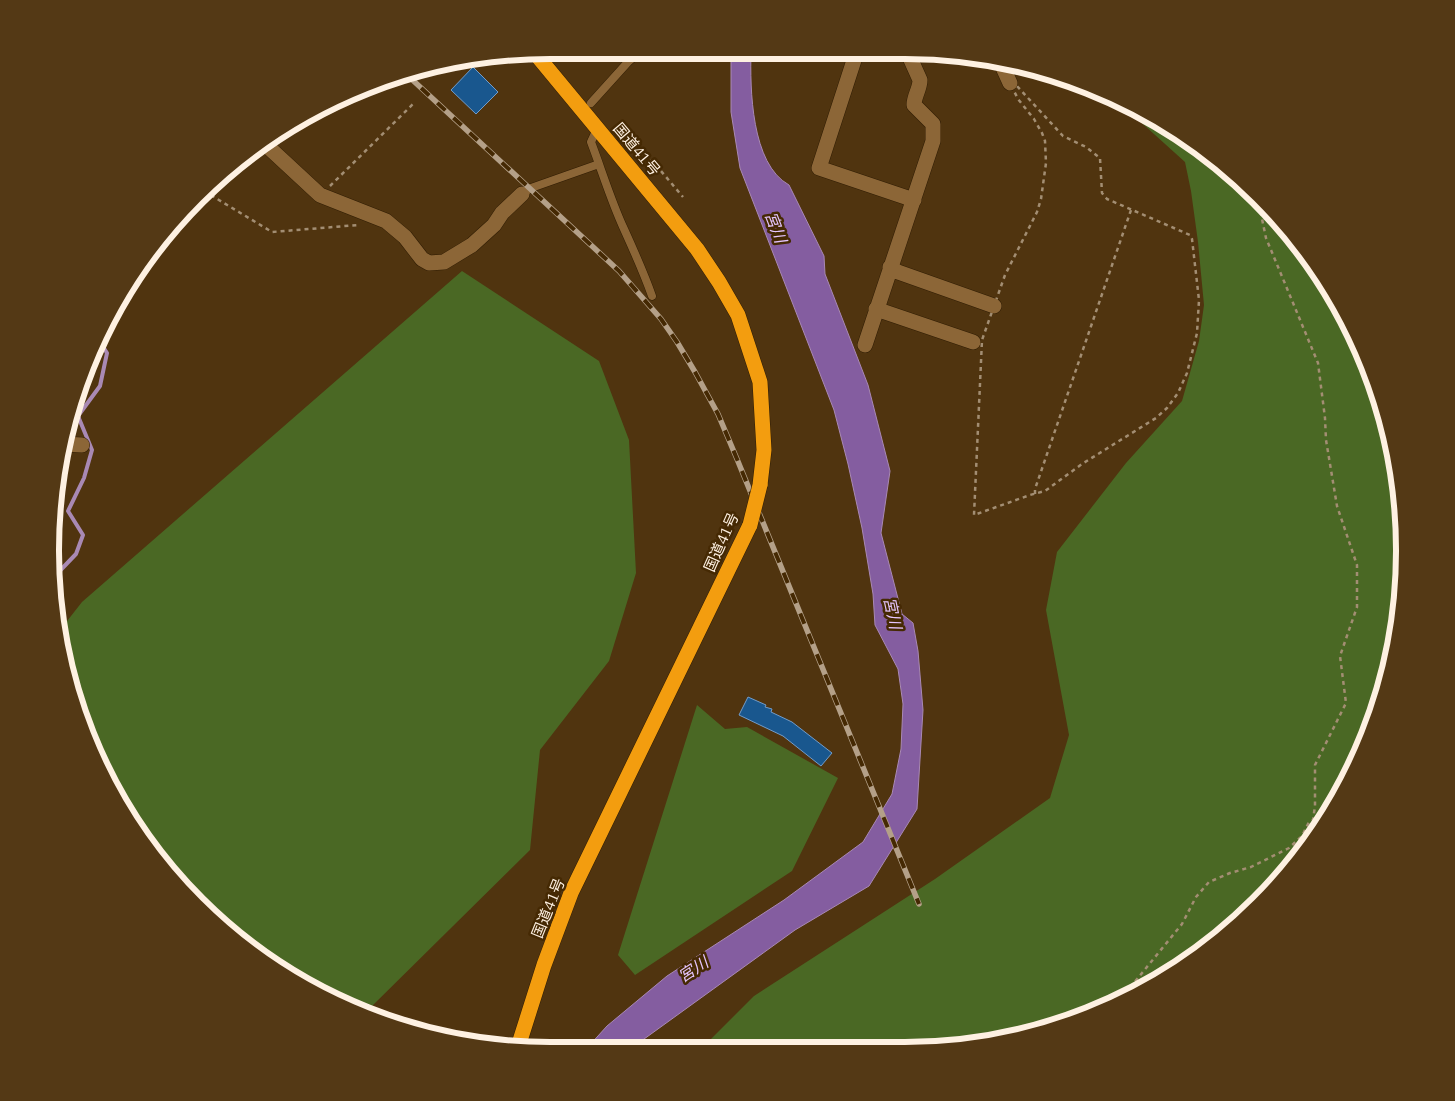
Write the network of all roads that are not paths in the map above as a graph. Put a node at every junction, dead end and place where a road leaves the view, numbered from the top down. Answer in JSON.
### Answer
{"nodes":[{"id":1,"x":540,"y":59,"type":"edge"},
{"id":2,"x":632,"y":59,"type":"edge"},
{"id":3,"x":854,"y":59,"type":"edge"},
{"id":4,"x":911,"y":59,"type":"edge"},
{"id":5,"x":1003,"y":69,"type":"edge"},
{"id":6,"x":1010,"y":83,"type":"road end"},
{"id":7,"x":591,"y":103,"type":"dead end"},
{"id":8,"x":597,"y":129,"type":"junction"},
{"id":9,"x":269,"y":148,"type":"edge"},
{"id":10,"x":599,"y":164,"type":"junction"},
{"id":11,"x":522,"y":194,"type":"joint"},
{"id":12,"x":914,"y":200,"type":"junction"},
{"id":13,"x":890,"y":267,"type":"junction"},
{"id":14,"x":652,"y":296,"type":"dead end"},
{"id":15,"x":994,"y":306,"type":"road end"},
{"id":16,"x":876,"y":309,"type":"junction"},
{"id":17,"x":973,"y":342,"type":"dead end"},
{"id":18,"x":865,"y":345,"type":"dead end"},
{"id":19,"x":71,"y":444,"type":"edge"},
{"id":20,"x":82,"y":445,"type":"dead end"},
{"id":21,"x":520,"y":1041,"type":"edge"}],
"edges":[{"from":1,"to":8,"type":"highway","name":"国道41号"},
{"from":2,"to":7,"type":"lane"},
{"from":3,"to":12,"type":"street"},
{"from":4,"to":12,"type":"street"},
{"from":5,"to":6,"type":"street"},
{"from":8,"to":10,"type":"lane"},
{"from":8,"to":21,"type":"highway","name":"国道41号","bridge":true},
{"from":9,"to":11,"type":"street"},
{"from":10,"to":11,"type":"lane"},
{"from":10,"to":14,"type":"lane"},
{"from":12,"to":13,"type":"street"},
{"from":13,"to":15,"type":"street"},
{"from":13,"to":16,"type":"street"},
{"from":16,"to":17,"type":"street"},
{"from":16,"to":18,"type":"street"},
{"from":19,"to":20,"type":"street"}]}
